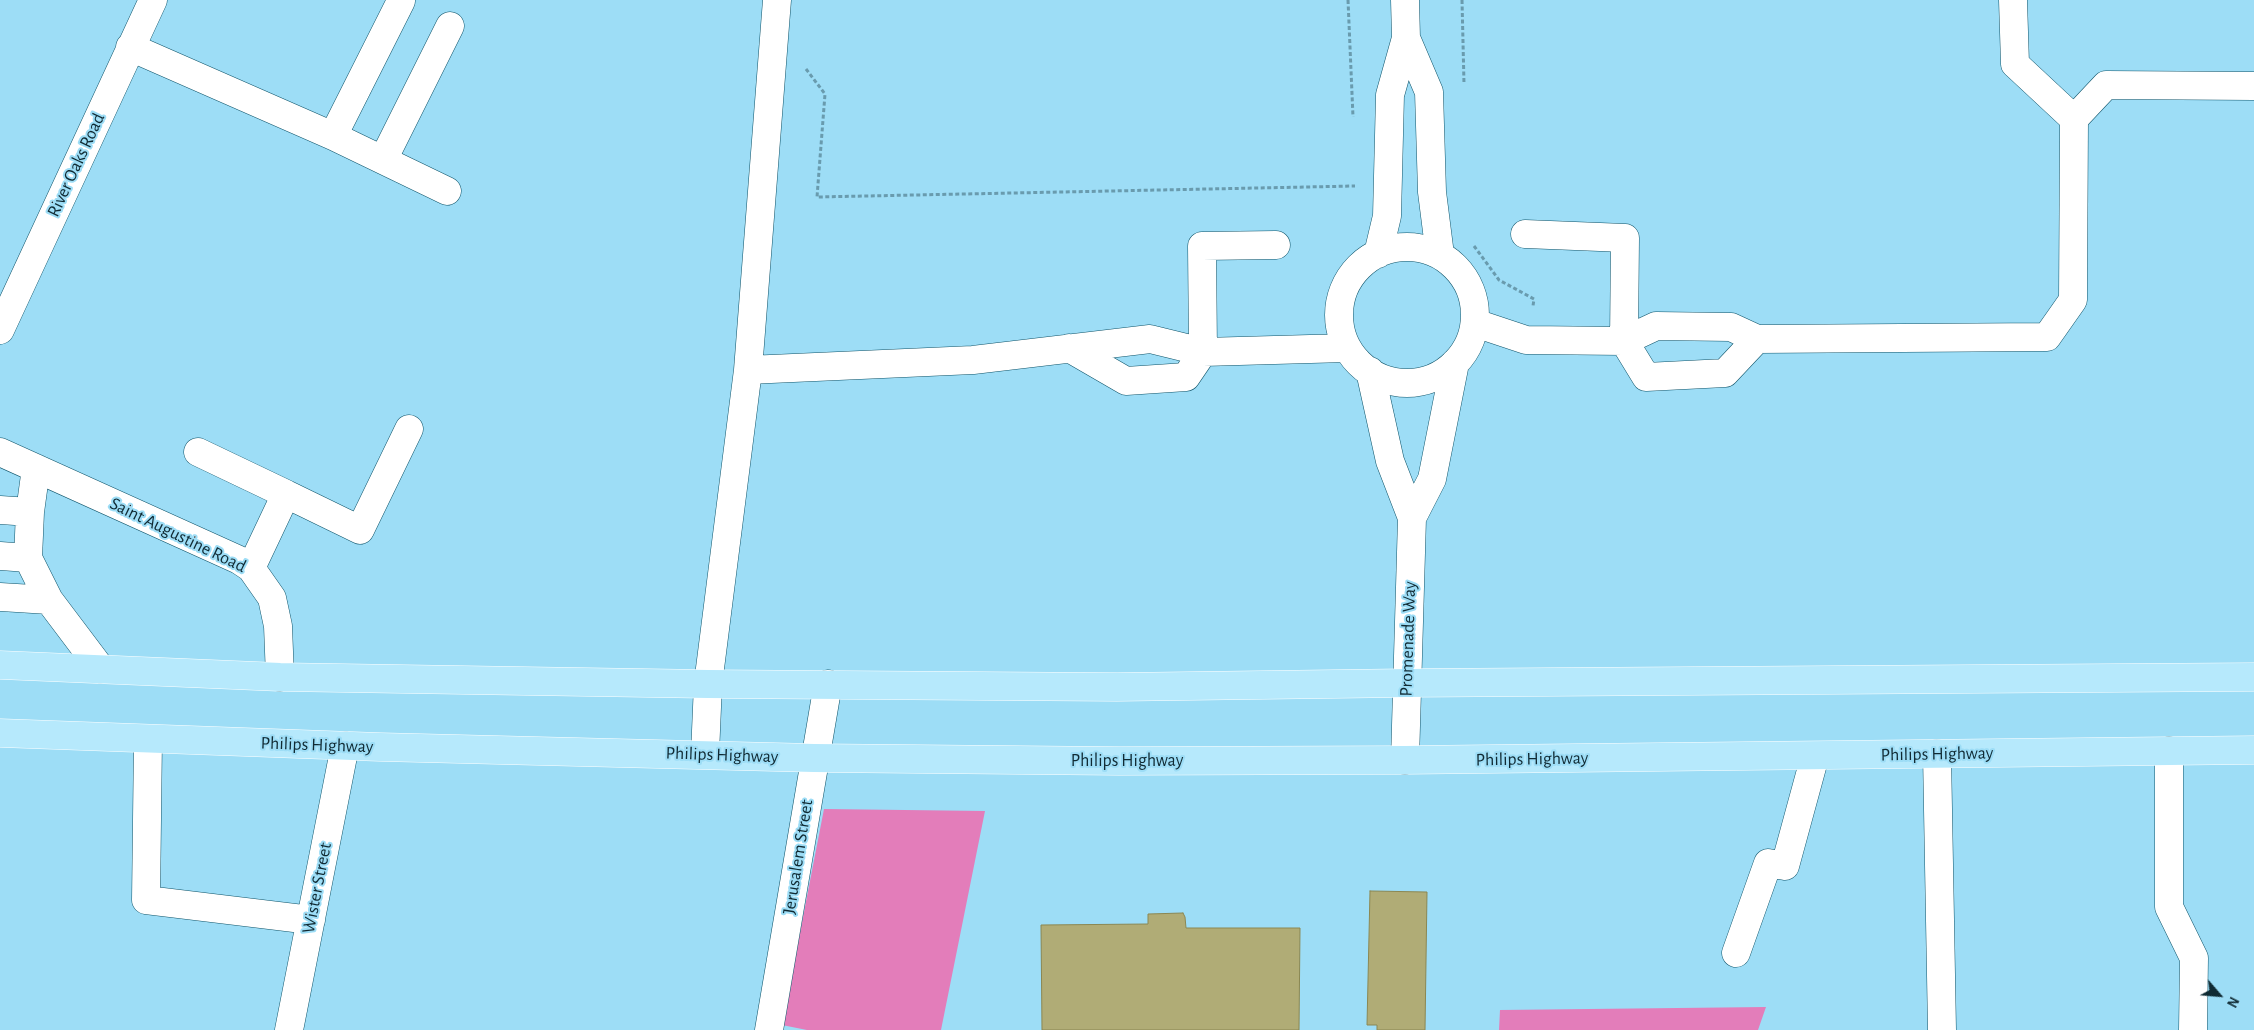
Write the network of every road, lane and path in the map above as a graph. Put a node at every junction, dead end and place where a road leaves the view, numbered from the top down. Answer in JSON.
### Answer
{"nodes":[{"id":1,"x":153,"y":0,"type":"edge"},
{"id":2,"x":777,"y":0,"type":"edge"},
{"id":3,"x":1348,"y":0,"type":"edge"},
{"id":4,"x":1405,"y":0,"type":"edge"},
{"id":5,"x":1462,"y":0,"type":"edge"},
{"id":6,"x":2013,"y":0,"type":"edge"},
{"id":7,"x":400,"y":1,"type":"edge"},
{"id":8,"x":450,"y":26,"type":"dead end"},
{"id":9,"x":1406,"y":38,"type":"junction"},
{"id":10,"x":130,"y":47,"type":"junction"},
{"id":11,"x":804,"y":66,"type":"dead end"},
{"id":12,"x":2254,"y":86,"type":"edge"},
{"id":13,"x":1464,"y":87,"type":"dead end"},
{"id":14,"x":1353,"y":118,"type":"dead end"},
{"id":15,"x":2074,"y":119,"type":"junction"},
{"id":16,"x":333,"y":136,"type":"junction"},
{"id":17,"x":384,"y":160,"type":"junction"},
{"id":18,"x":1356,"y":176,"type":"dead end"},
{"id":19,"x":1356,"y":186,"type":"junction"},
{"id":20,"x":1388,"y":186,"type":"junction"},
{"id":21,"x":447,"y":191,"type":"dead end"},
{"id":22,"x":1525,"y":234,"type":"dead end"},
{"id":23,"x":1472,"y":242,"type":"dead end"},
{"id":24,"x":1276,"y":245,"type":"dead end"},
{"id":25,"x":1378,"y":254,"type":"junction"},
{"id":26,"x":1440,"y":255,"type":"junction"},
{"id":27,"x":1475,"y":324,"type":"junction"},
{"id":28,"x":0,"y":330,"type":"edge"},
{"id":29,"x":1757,"y":339,"type":"junction"},
{"id":30,"x":1526,"y":340,"type":"junction"},
{"id":31,"x":1624,"y":341,"type":"junction"},
{"id":32,"x":1069,"y":348,"type":"junction"},
{"id":33,"x":1346,"y":348,"type":"junction"},
{"id":34,"x":1203,"y":352,"type":"junction"},
{"id":35,"x":1455,"y":364,"type":"junction"},
{"id":36,"x":748,"y":370,"type":"junction"},
{"id":37,"x":1370,"y":371,"type":"junction"},
{"id":38,"x":409,"y":429,"type":"dead end"},
{"id":39,"x":0,"y":452,"type":"edge"},
{"id":40,"x":198,"y":452,"type":"dead end"},
{"id":41,"x":36,"y":468,"type":"junction"},
{"id":42,"x":286,"y":494,"type":"junction"},
{"id":43,"x":0,"y":510,"type":"edge"},
{"id":44,"x":30,"y":512,"type":"junction"},
{"id":45,"x":1412,"y":518,"type":"junction"},
{"id":46,"x":0,"y":556,"type":"edge"},
{"id":47,"x":28,"y":558,"type":"junction"},
{"id":48,"x":251,"y":568,"type":"junction"},
{"id":49,"x":0,"y":597,"type":"edge"},
{"id":50,"x":49,"y":600,"type":"junction"},
{"id":51,"x":0,"y":665,"type":"edge"},
{"id":52,"x":101,"y":669,"type":"junction"},
{"id":53,"x":280,"y":677,"type":"junction"},
{"id":54,"x":2254,"y":677,"type":"edge"},
{"id":55,"x":1406,"y":683,"type":"junction"},
{"id":56,"x":708,"y":684,"type":"junction"},
{"id":57,"x":828,"y":684,"type":"junction"},
{"id":58,"x":0,"y":734,"type":"edge"},
{"id":59,"x":148,"y":739,"type":"junction"},
{"id":60,"x":346,"y":746,"type":"junction"},
{"id":61,"x":2254,"y":750,"type":"edge"},
{"id":62,"x":2169,"y":751,"type":"junction"},
{"id":63,"x":705,"y":754,"type":"junction"},
{"id":64,"x":1937,"y":754,"type":"junction"},
{"id":65,"x":1814,"y":756,"type":"junction"},
{"id":66,"x":814,"y":758,"type":"junction"},
{"id":67,"x":1404,"y":760,"type":"junction"},
{"id":68,"x":311,"y":920,"type":"junction"},
{"id":69,"x":1736,"y":953,"type":"dead end"},
{"id":70,"x":289,"y":1030,"type":"edge"},
{"id":71,"x":769,"y":1030,"type":"edge"},
{"id":72,"x":1942,"y":1030,"type":"edge"},
{"id":73,"x":2193,"y":1030,"type":"edge"}],
"edges":[{"from":1,"to":10,"type":"street","name":"River Oaks Road"},
{"from":2,"to":36,"type":"street"},
{"from":3,"to":14,"type":"path"},
{"from":4,"to":9,"type":"street"},
{"from":5,"to":13,"type":"path"},
{"from":6,"to":15,"type":"street"},
{"from":7,"to":16,"type":"street"},
{"from":8,"to":17,"type":"street"},
{"from":9,"to":20,"type":"street"},
{"from":9,"to":26,"type":"street"},
{"from":10,"to":16,"type":"street"},
{"from":10,"to":28,"type":"street","name":"River Oaks Road"},
{"from":11,"to":19,"type":"path"},
{"from":12,"to":15,"type":"street"},
{"from":15,"to":29,"type":"street"},
{"from":16,"to":17,"type":"street"},
{"from":17,"to":21,"type":"street"},
{"from":18,"to":19,"type":"path"},
{"from":19,"to":20,"type":"path"},
{"from":20,"to":25,"type":"street"},
{"from":22,"to":31,"type":"street"},
{"from":23,"to":30,"type":"path"},
{"from":24,"to":34,"type":"street"},
{"from":25,"to":26,"type":"street"},
{"from":25,"to":33,"type":"street"},
{"from":26,"to":27,"type":"street"},
{"from":27,"to":30,"type":"street"},
{"from":27,"to":35,"type":"street"},
{"from":29,"to":31,"type":"street"},
{"from":29,"to":31,"type":"street"},
{"from":30,"to":31,"type":"street"},
{"from":32,"to":34,"type":"street"},
{"from":32,"to":34,"type":"street"},
{"from":32,"to":36,"type":"street"},
{"from":33,"to":34,"type":"street"},
{"from":33,"to":37,"type":"street"},
{"from":35,"to":37,"type":"street"},
{"from":35,"to":45,"type":"street","name":"Promenade Way"},
{"from":36,"to":56,"type":"street"},
{"from":37,"to":45,"type":"street","name":"Promenade Way"},
{"from":38,"to":42,"type":"street"},
{"from":39,"to":41,"type":"street","name":"Saint Augustine Road"},
{"from":40,"to":42,"type":"street"},
{"from":41,"to":44,"type":"street"},
{"from":41,"to":48,"type":"street","name":"Saint Augustine Road"},
{"from":42,"to":48,"type":"street"},
{"from":43,"to":44,"type":"street"},
{"from":44,"to":47,"type":"street"},
{"from":45,"to":55,"type":"street","name":"Promenade Way"},
{"from":46,"to":47,"type":"street"},
{"from":47,"to":50,"type":"street"},
{"from":48,"to":53,"type":"street","name":"Saint Augustine Road"},
{"from":49,"to":50,"type":"street"},
{"from":50,"to":52,"type":"street"},
{"from":51,"to":52,"type":"main road"},
{"from":52,"to":53,"type":"main road"},
{"from":53,"to":56,"type":"main road"},
{"from":54,"to":55,"type":"main road"},
{"from":55,"to":57,"type":"main road"},
{"from":55,"to":67,"type":"street","name":"Promenade Way"},
{"from":56,"to":57,"type":"main road"},
{"from":56,"to":63,"type":"street"},
{"from":57,"to":66,"type":"street","name":"Jerusalem Street"},
{"from":58,"to":59,"type":"main road","name":"Philips Highway"},
{"from":59,"to":60,"type":"main road","name":"Philips Highway"},
{"from":59,"to":68,"type":"street"},
{"from":60,"to":63,"type":"main road","name":"Philips Highway"},
{"from":60,"to":68,"type":"street","name":"Wister Street"},
{"from":61,"to":62,"type":"main road","name":"Philips Highway"},
{"from":62,"to":64,"type":"main road","name":"Philips Highway"},
{"from":62,"to":73,"type":"street"},
{"from":63,"to":66,"type":"main road","name":"Philips Highway"},
{"from":64,"to":65,"type":"main road","name":"Philips Highway"},
{"from":64,"to":72,"type":"street"},
{"from":65,"to":67,"type":"main road","name":"Philips Highway"},
{"from":65,"to":69,"type":"street"},
{"from":66,"to":67,"type":"main road","name":"Philips Highway"},
{"from":66,"to":71,"type":"street","name":"Jerusalem Street"},
{"from":68,"to":70,"type":"street","name":"Wister Street"}]}
